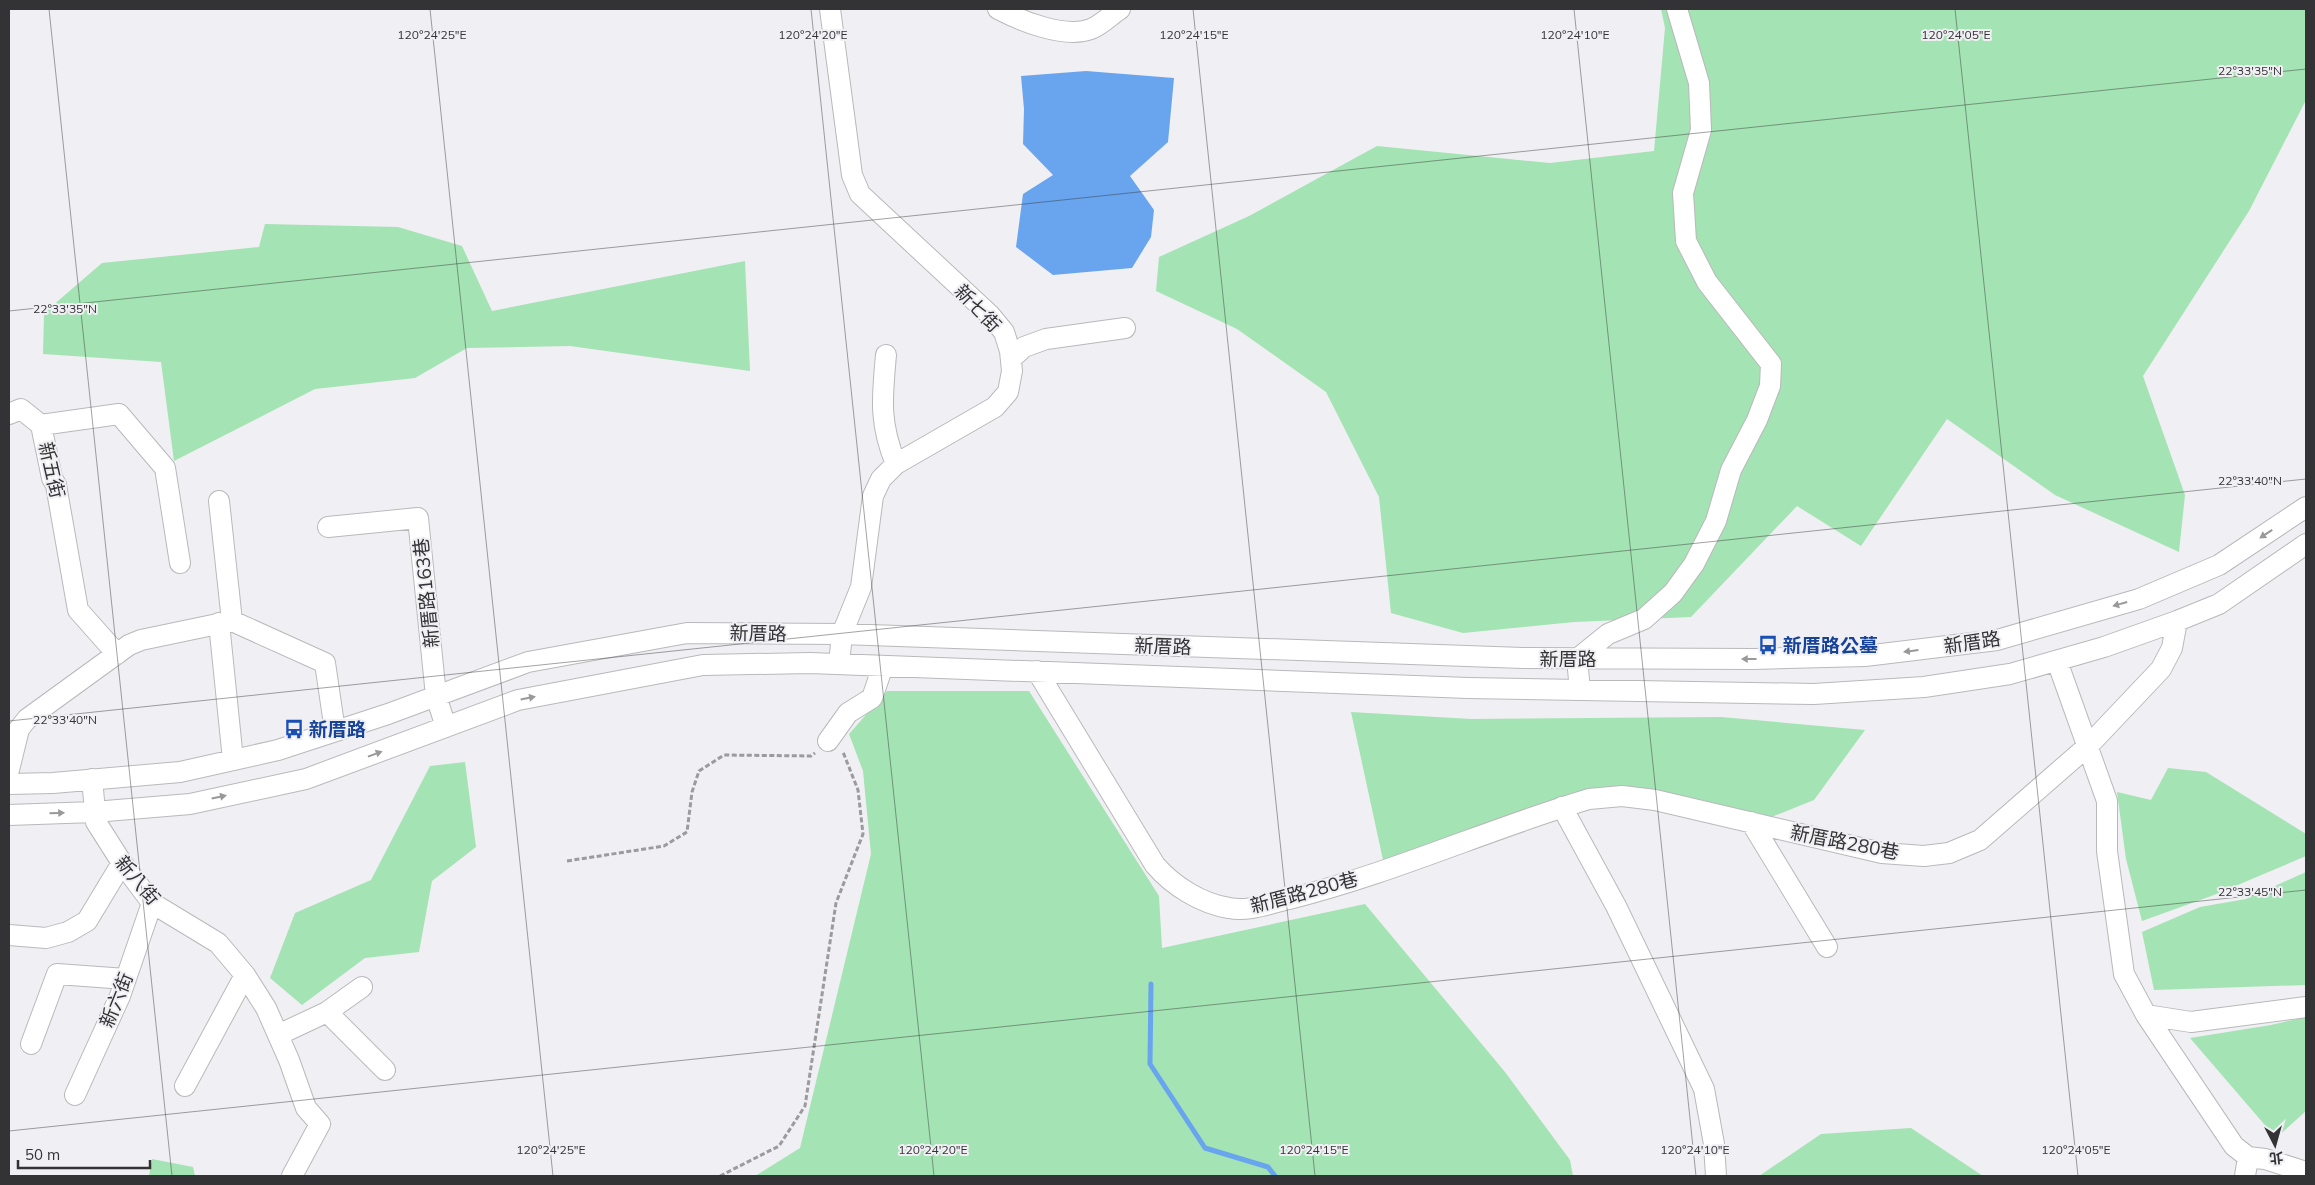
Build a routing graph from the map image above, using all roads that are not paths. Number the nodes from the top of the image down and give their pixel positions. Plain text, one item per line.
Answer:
1 (830, 9) edge
2 (998, 9) edge
3 (1120, 9) edge
4 (1677, 9) edge
5 (1125, 328) dead end
6 (886, 355) dead end
7 (1011, 359) junction
8 (9, 414) edge
9 (41, 425) junction
10 (896, 464) junction
11 (219, 501) dead end
12 (2306, 507) edge
13 (328, 527) dead end
14 (2306, 544) edge
15 (2246, 546) junction
16 (180, 563) dead end
17 (2262, 574) junction
18 (2178, 621) junction
19 (226, 622) junction
20 (842, 634) junction
21 (979, 639) junction
22 (117, 654) junction
23 (1577, 659) junction
24 (2057, 661) junction
25 (839, 664) junction
26 (883, 666) junction
27 (976, 669) junction
28 (1037, 671) junction
29 (1580, 690) junction
30 (436, 696) junction
31 (14, 726) edge
32 (446, 727) junction
33 (335, 732) junction
34 (832, 735) road end
35 (2089, 744) junction
36 (234, 760) junction
37 (9, 770) edge
38 (92, 780) junction
39 (9, 784) edge
40 (1562, 807) junction
41 (94, 812) junction
42 (9, 815) edge
43 (1751, 822) junction
44 (122, 863) junction
45 (152, 903) junction
46 (9, 935) edge
47 (1826, 947) dead end
48 (245, 975) junction
49 (126, 979) junction
50 (362, 988) dead end
51 (2306, 1007) edge
52 (327, 1012) junction
53 (2146, 1015) junction
54 (278, 1035) junction
55 (31, 1044) dead end
56 (385, 1070) dead end
57 (185, 1086) dead end
58 (75, 1095) dead end
59 (2246, 1167) edge
60 (2306, 1172) edge
61 (292, 1176) edge
62 (1716, 1176) edge

1 - 7 street, 新七街
2 - 3 street
4 - 23 street
5 - 7 street
6 - 10 street
7 - 10 street, 新七街
8 - 9 street
9 - 16 street, 新五街
9 - 22 street, 新五街
10 - 20 street, 新七街
11 - 19 street
12 -> 15 street, 新厝路
13 - 30 street, 新厝路163巷
14 - 17 street, 新厝路
15 - 17 street
15 -> 23 street, 新厝路
17 - 18 street, 新厝路
18 - 24 street, 新厝路
18 - 35 street, 新厝路280巷
19 - 22 street
19 - 33 street
19 - 36 street
20 - 21 street, 新厝路
20 - 25 street, 新七街
20 - 30 street, 新厝路
21 - 23 street, 新厝路
21 - 27 street
22 - 31 street
23 - 29 street
24 - 29 street, 新厝路
24 - 35 street
25 - 26 street, 新厝路
32 -> 25 street, 新厝路
26 - 27 street, 新厝路
26 - 34 street
27 - 28 street, 新厝路
28 - 29 street, 新厝路
28 - 40 street, 新厝路280巷
30 - 32 street, 新厝路163巷
30 - 33 street, 新厝路
31 - 37 street
41 -> 32 street, 新厝路
33 - 36 street, 新厝路
35 - 43 street, 新厝路280巷
35 - 53 street
36 - 38 street, 新厝路
38 - 39 street, 新厝路
38 - 41 street, 新八街
40 - 43 street, 新厝路280巷
40 - 62 street
42 -> 41 street, 新厝路
41 - 44 street, 新八街
43 - 47 street
44 - 45 street, 新八街
44 - 46 street
45 - 48 street, 新八街
45 - 49 street, 新六街
48 - 54 street, 新八街
48 - 57 street
49 - 55 street
49 - 58 street, 新六街
50 - 52 street
51 - 53 street
52 - 54 street
52 - 56 street
53 - 59 street
54 - 61 street, 新八街
59 - 60 street

